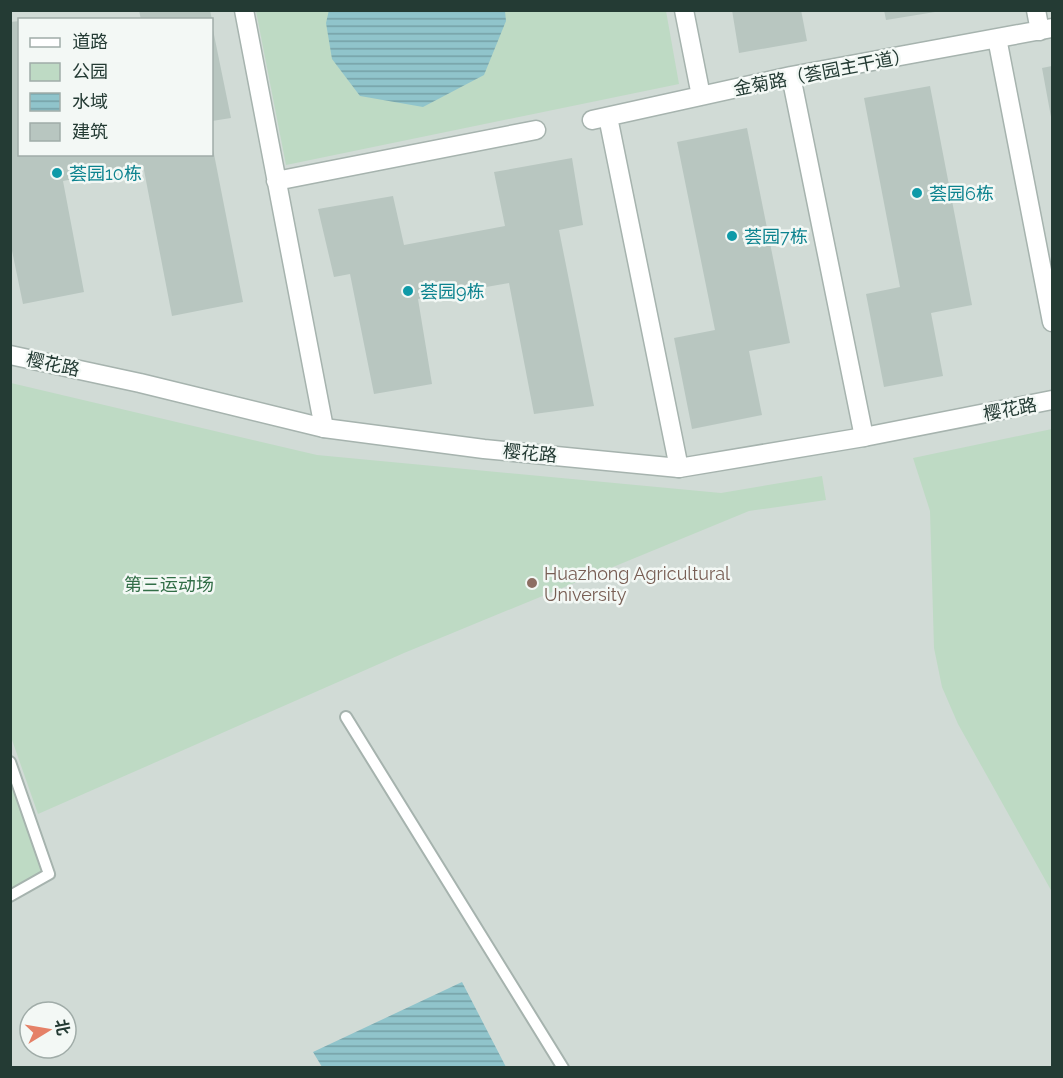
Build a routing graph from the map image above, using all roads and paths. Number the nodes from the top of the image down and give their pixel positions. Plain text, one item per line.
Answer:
1 (244, 10) edge
2 (684, 10) edge
3 (1036, 10) edge
4 (1046, 30) edge
5 (997, 38) junction
6 (791, 76) junction
7 (701, 96) junction
8 (536, 130) dead end
9 (276, 181) junction
10 (1053, 322) edge
11 (10, 355) edge
12 (1053, 400) edge
13 (324, 428) junction
14 (864, 437) junction
15 (679, 468) junction
16 (346, 717) dead end
17 (10, 762) edge
18 (10, 896) edge
19 (563, 1068) edge

1 - 9 street
2 - 7 street
3 - 4 street
4 - 5 street, 金菊路（荟园主干道）
5 - 6 street, 金菊路（荟园主干道）
5 - 10 street
6 - 7 street, 金菊路（荟园主干道）
6 - 14 street
7 - 15 street, 金菊路（荟园主干道）
8 - 9 street
9 - 13 street
11 - 13 street, 樱花路
12 - 14 street, 樱花路
13 - 15 street, 樱花路
14 - 15 street, 樱花路
16 - 19 lane
17 - 18 lane

